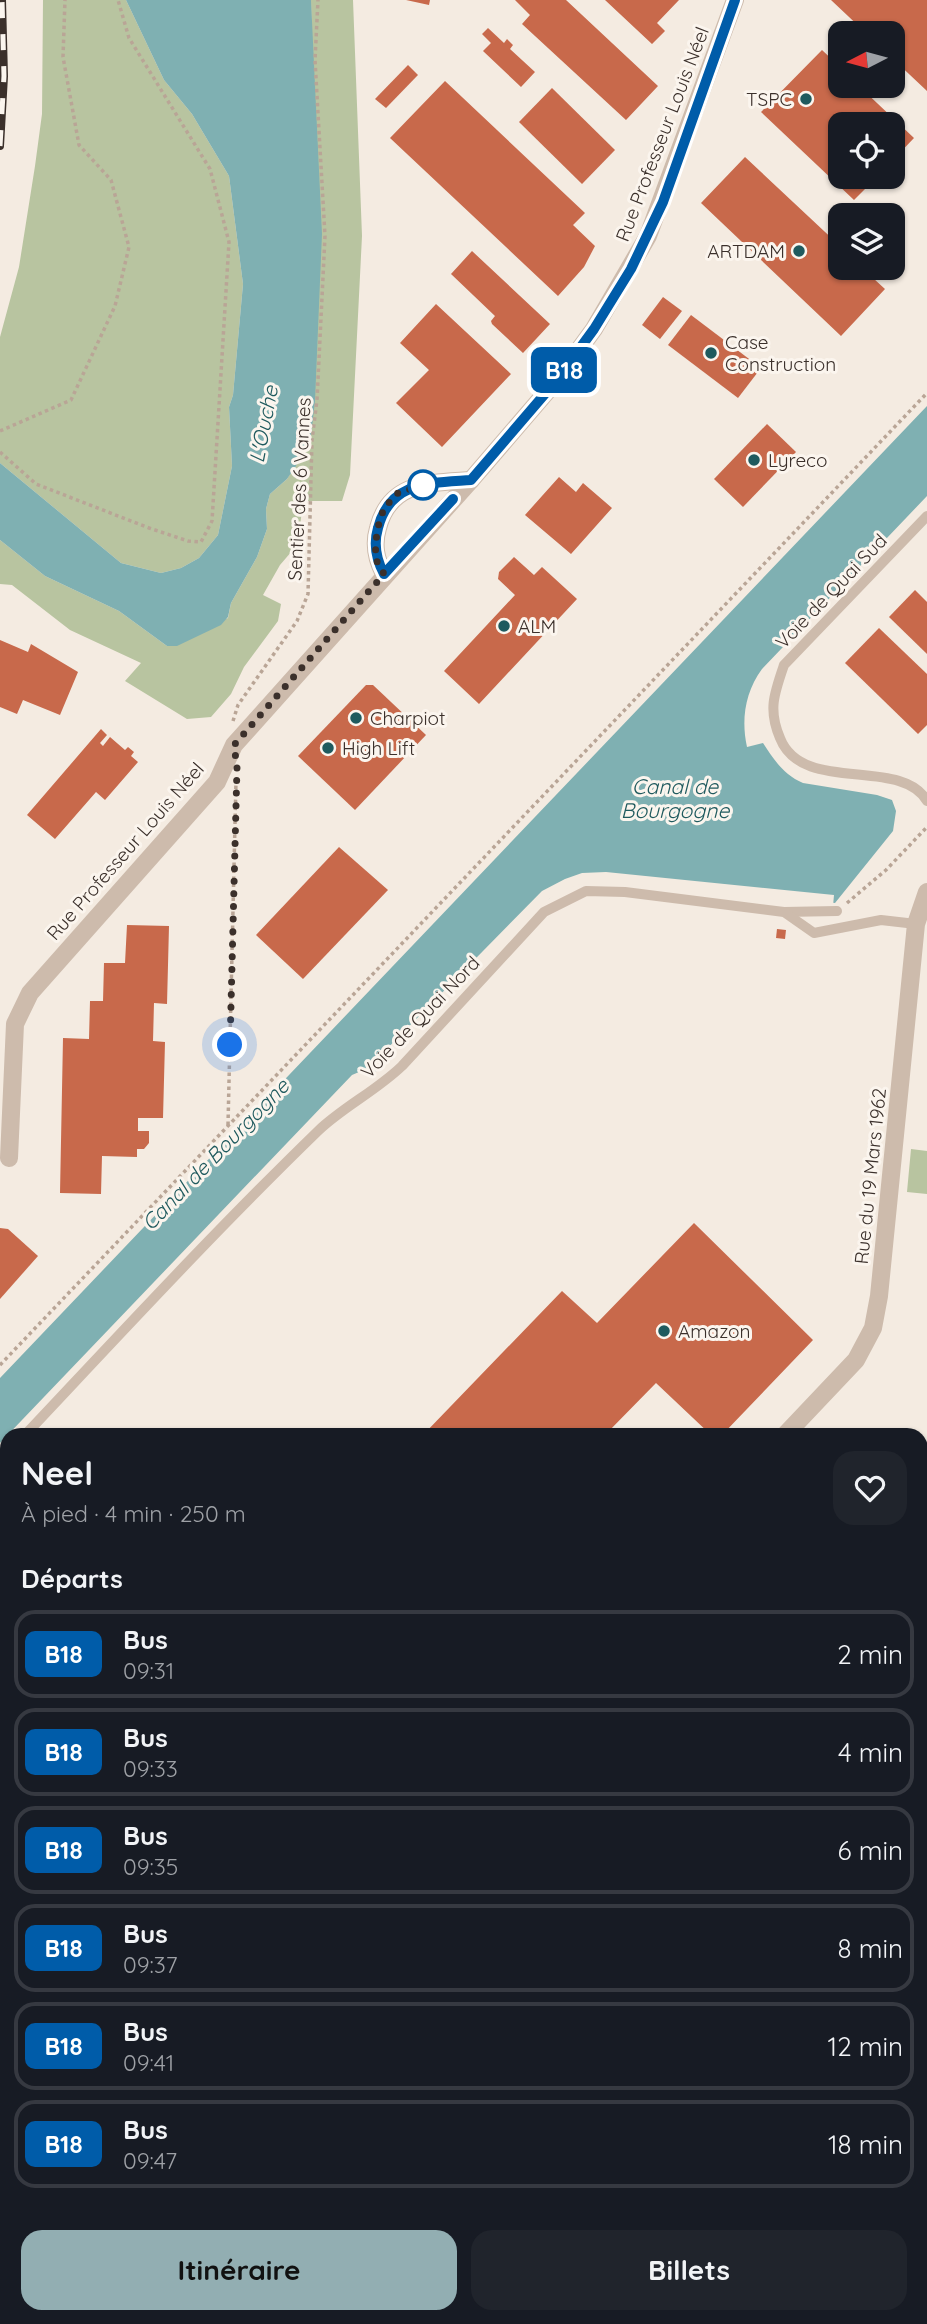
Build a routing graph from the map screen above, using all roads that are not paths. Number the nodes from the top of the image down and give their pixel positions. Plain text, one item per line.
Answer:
1 (735, 0) edge
2 (471, 480) junction
3 (927, 516) edge
4 (384, 574) junction
5 (927, 801) edge
6 (927, 892) edge
7 (837, 911) road end
8 (784, 912) junction
9 (916, 924) junction
10 (5, 1160) edge
11 (32, 1428) edge
12 (792, 1428) edge

1 - 2 street, Rue Professeur Louis Néel
2 - 4 street, Rue Professeur Louis Néel
2 - 4 street
3 - 5 lane, Voie de Quai Sud
4 - 10 street, Rue Professeur Louis Néel
6 - 9 street, Rue du 19 Mars 1962
7 - 8 lane, Voie de Quai Nord
8 - 9 lane, Voie de Quai Nord
8 - 11 lane, Voie de Quai Nord
9 - 12 street, Rue du 19 Mars 1962

